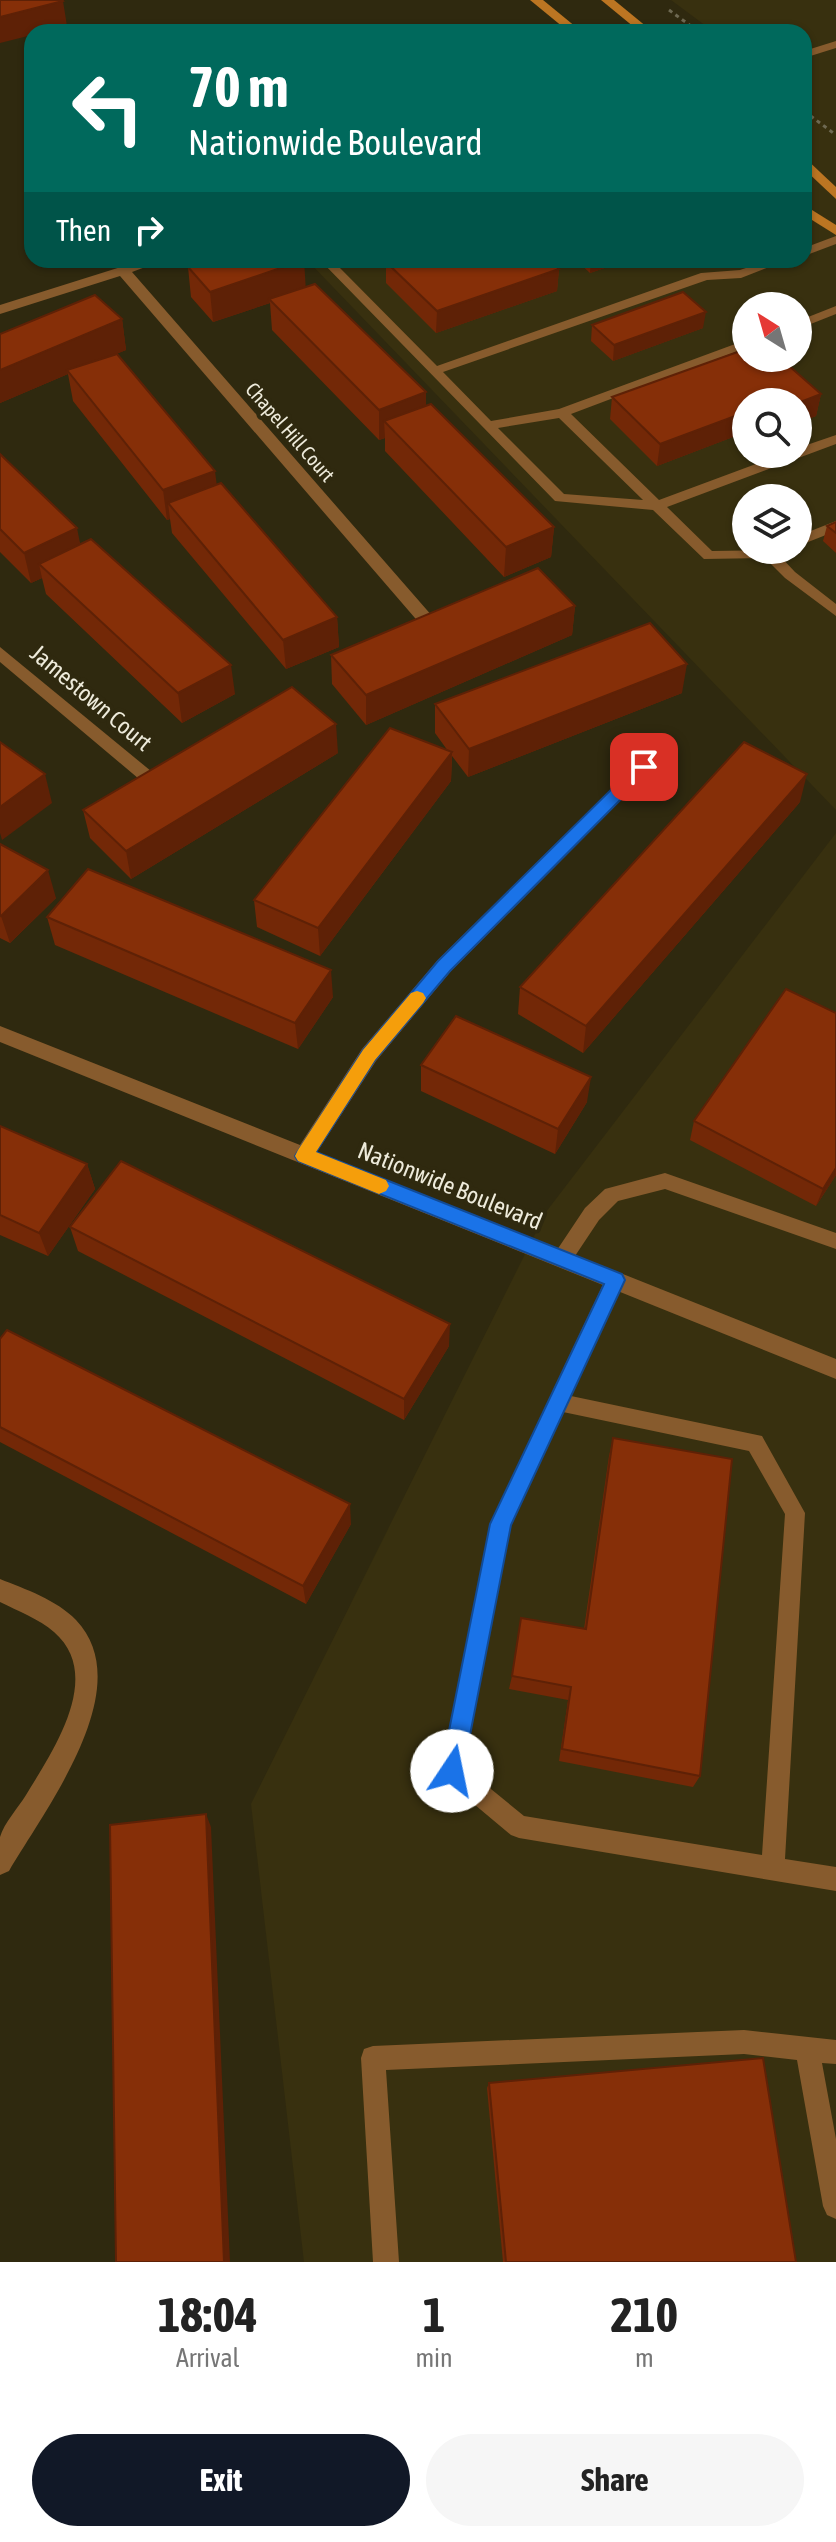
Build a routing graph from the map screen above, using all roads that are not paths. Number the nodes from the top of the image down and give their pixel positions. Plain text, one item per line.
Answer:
1 (536, 0) edge
2 (607, 0) edge
3 (566, 24) edge
4 (637, 24) edge
5 (836, 44) edge
6 (812, 52) edge
7 (812, 170) edge
8 (836, 195) edge
9 (812, 214) edge
10 (836, 231) edge
11 (836, 240) edge
12 (812, 249) edge
13 (132, 268) edge
14 (334, 268) edge
15 (758, 268) edge
16 (123, 271) junction
17 (0, 310) edge
18 (836, 310) edge
19 (812, 319) edge
20 (732, 349) edge
21 (435, 371) junction
22 (562, 413) junction
23 (488, 426) junction
24 (836, 439) edge
25 (812, 448) edge
26 (759, 468) edge
27 (657, 506) junction
28 (836, 526) edge
29 (812, 535) edge
30 (732, 554) edge
31 (782, 564) edge
32 (836, 611) edge
33 (427, 621) edge
34 (0, 653) edge
35 (644, 767) dead end
36 (151, 780) edge
37 (0, 1034) edge
38 (304, 1156) junction
39 (836, 1241) edge
40 (562, 1259) junction
41 (615, 1280) junction
42 (836, 1369) edge
43 (557, 1402) junction
44 (0, 1590) edge
45 (0, 1862) edge
46 (773, 1868) junction
47 (836, 1879) edge
48 (807, 2049) junction
49 (836, 2052) edge
50 (836, 2206) edge
51 (386, 2262) edge

1 - 3 main road
2 - 4 main road
5 - 6 lane
7 - 8 main road
9 - 10 main road
11 - 12 lane
13 - 16 street
14 - 21 lane
15 - 21 lane
16 - 17 street
16 - 33 street, Chapel Hill Court
18 - 19 lane
20 - 22 lane
21 - 23 lane
22 - 23 lane
22 - 27 lane
23 - 27 lane
24 - 25 lane
26 - 27 lane
27 - 30 lane
28 - 29 lane
31 - 32 lane
34 - 36 street, Jamestown Court
35 - 38 street
37 - 38 street, Nationwide Boulevard
38 - 40 street, Nationwide Boulevard
39 - 40 lane
40 - 41 street, Nationwide Boulevard
41 - 42 street, Nationwide Boulevard
41 - 43 lane
43 - 46 lane
43 - 46 lane
44 - 45 street
46 - 47 lane
48 - 49 lane
48 - 50 lane
48 - 51 lane

